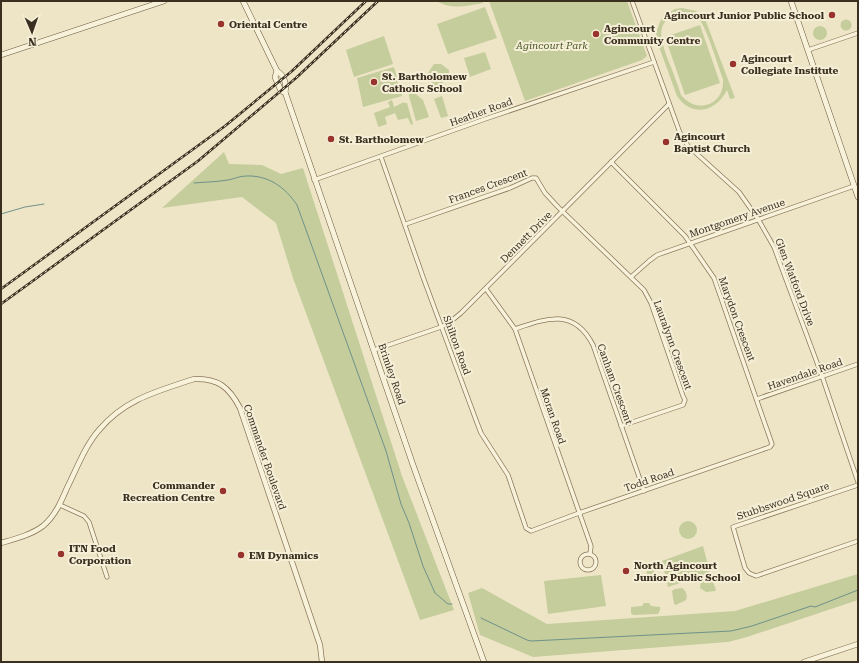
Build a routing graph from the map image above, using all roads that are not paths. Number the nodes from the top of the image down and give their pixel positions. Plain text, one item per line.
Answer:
1 (164, 1) edge
2 (241, 1) edge
3 (632, 1) edge
4 (791, 1) edge
5 (858, 33) edge
6 (808, 50) junction
7 (1, 55) edge
8 (654, 62) junction
9 (669, 104) junction
10 (382, 157) junction
11 (610, 162) junction
12 (314, 180) junction
13 (854, 186) junction
14 (858, 197) edge
15 (563, 211) junction
16 (758, 219) junction
17 (406, 224) junction
18 (691, 243) junction
19 (631, 277) junction
20 (486, 289) junction
21 (441, 327) junction
22 (515, 329) junction
23 (374, 350) junction
24 (858, 364) edge
25 (822, 376) junction
26 (757, 399) junction
27 (621, 426) junction
28 (772, 444) joint
29 (858, 483) edge
30 (644, 491) junction
31 (60, 505) junction
32 (579, 513) junction
33 (531, 532) joint
34 (858, 541) edge
35 (1, 543) edge
36 (590, 554) junction
37 (107, 577) dead end
38 (858, 644) edge
39 (322, 662) edge
40 (484, 662) edge
41 (804, 662) edge

1 - 7 main road
2 - 12 main road, Brimley Road
3 - 8 street, Glen Watford Drive
4 - 6 main road
5 - 6 street
6 - 13 main road
8 - 9 street, Glen Watford Drive
8 - 10 street, Heather Road
9 - 11 street, Dennett Drive
9 - 16 street, Glen Watford Drive
10 - 12 street, Heather Road
10 - 17 street, Shilton Road
11 - 15 street, Dennett Drive
11 - 18 street, Marydon Crescent
12 - 23 main road, Brimley Road
13 - 14 main road
13 - 16 street, Montgomery Avenue
15 - 17 street, Frances Crescent
15 - 19 street, Lauralynn Crescent
15 - 20 street, Dennett Drive
16 - 18 street, Montgomery Avenue
16 - 25 street, Glen Watford Drive
17 - 21 street, Shilton Road
18 - 19 street, Montgomery Avenue
18 - 26 street, Marydon Crescent
19 - 27 street, Lauralynn Crescent
20 - 21 street, Dennett Drive
20 - 22 street, Moran Road
21 - 23 street, Dennett Drive
21 - 33 street, Shilton Road
22 - 27 street, Canham Crescent
22 - 32 street, Moran Road
23 - 40 main road, Brimley Road
24 - 25 street, Havendale Road
25 - 26 street, Havendale Road
25 - 29 street, Glen Watford Drive
26 - 28 street, Marydon Crescent
27 - 30 street, Canham Crescent
28 - 30 street, Todd Road
29 - 34 street, Stubbswood Square
30 - 32 street, Todd Road
31 - 35 street, Commander Boulevard
31 - 37 street
31 - 39 street, Commander Boulevard
32 - 33 street, Todd Road
32 - 36 street, Moran Road
36 - 36 street, Moran Road
38 - 41 street

